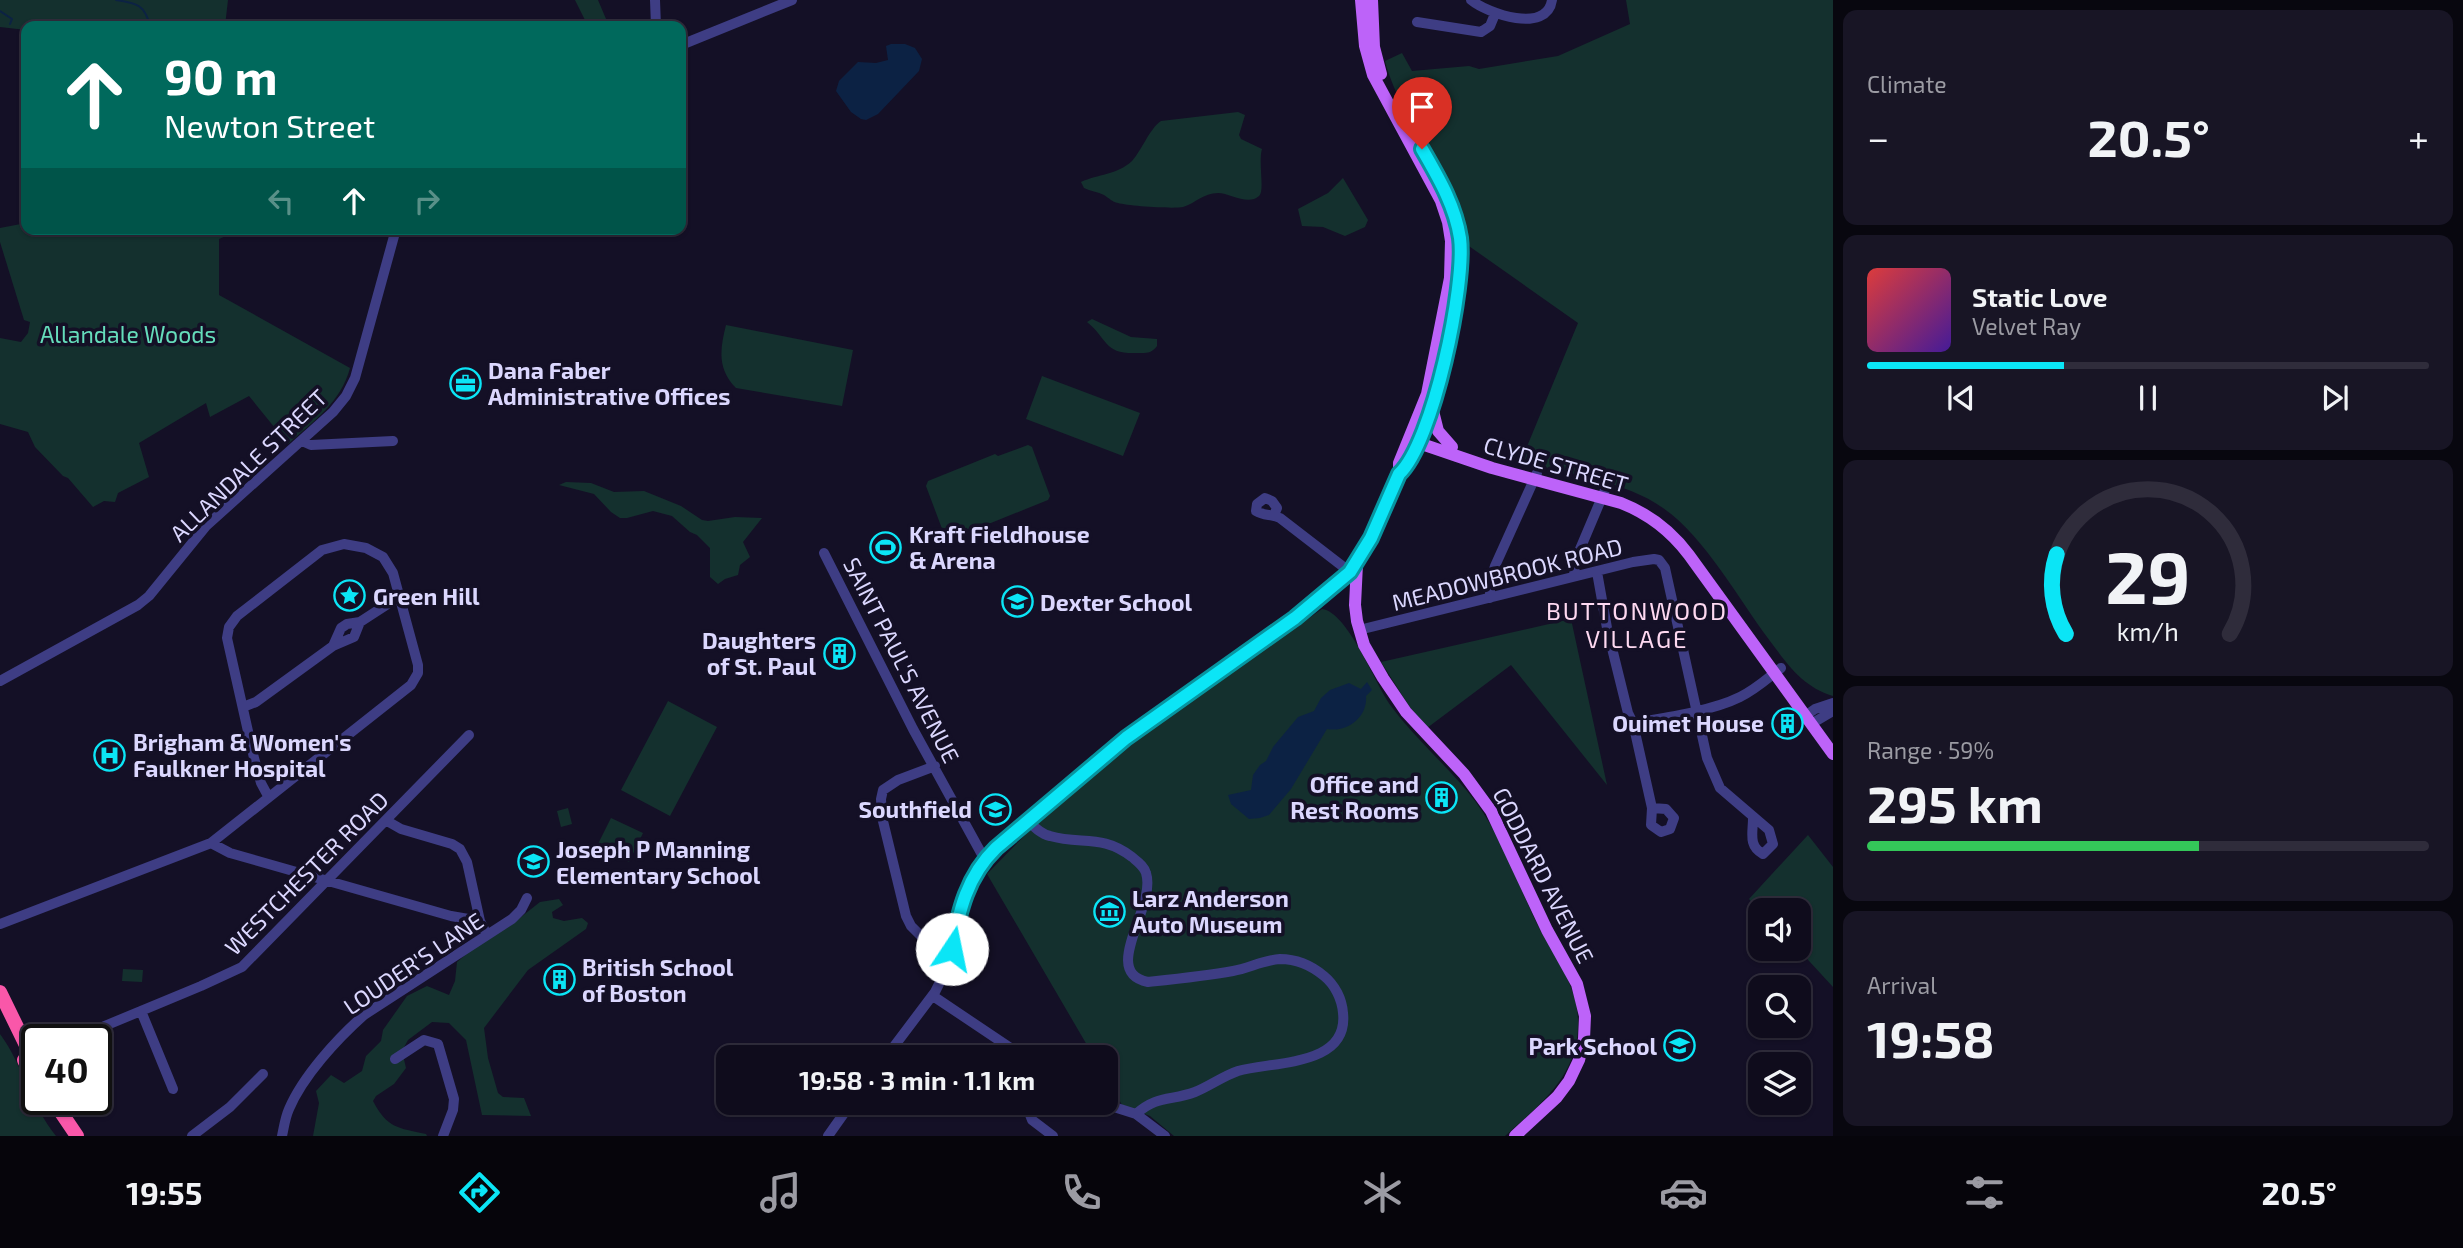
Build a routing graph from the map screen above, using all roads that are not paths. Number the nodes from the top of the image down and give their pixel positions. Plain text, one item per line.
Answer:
1 (655, 0) edge
2 (792, 0) edge
3 (1361, 0) edge
4 (1372, 0) edge
5 (1471, 0) edge
6 (1552, 0) edge
7 (1495, 14) junction
8 (656, 21) edge
9 (1417, 22) dead end
10 (686, 43) edge
11 (394, 235) edge
12 (1433, 409) junction
13 (1415, 438) junction
14 (302, 441) junction
15 (393, 441) dead end
16 (1452, 447) junction
17 (1536, 476) junction
18 (1604, 494) junction
19 (1274, 515) dead end
20 (824, 553) dead end
21 (1354, 568) junction
22 (1597, 572) junction
23 (1574, 576) junction
24 (400, 596) junction
25 (1490, 598) junction
26 (1359, 630) junction
27 (1778, 671) junction
28 (0, 681) edge
29 (1833, 703) edge
30 (243, 707) junction
31 (1697, 710) junction
32 (1833, 711) edge
33 (1811, 718) junction
34 (1633, 723) junction
35 (469, 735) dead end
36 (1833, 740) edge
37 (1833, 754) edge
38 (935, 766) junction
39 (268, 796) junction
40 (1652, 808) dead end
41 (1753, 818) dead end
42 (387, 821) junction
43 (1028, 821) junction
44 (211, 843) junction
45 (983, 863) junction
46 (328, 880) junction
47 (527, 898) dead end
48 (480, 922) junction
49 (0, 924) edge
50 (488, 935) junction
51 (952, 949) junction
52 (0, 992) edge
53 (933, 996) junction
54 (0, 1011) edge
55 (141, 1011) junction
56 (110, 1024) edge
57 (21, 1036) edge
58 (21, 1042) edge
59 (895, 1045) edge
60 (1006, 1045) edge
61 (395, 1059) dead end
62 (263, 1074) dead end
63 (173, 1089) dead end
64 (1118, 1108) edge
65 (1136, 1114) junction
66 (53, 1115) edge
67 (63, 1115) edge
68 (843, 1115) edge
69 (1030, 1115) edge
70 (67, 1136) edge
71 (77, 1136) edge
72 (192, 1136) edge
73 (282, 1136) edge
74 (443, 1136) edge
75 (828, 1136) edge
76 (1053, 1136) edge
77 (1164, 1136) edge
78 (1515, 1136) edge

1 - 8 street
2 - 10 street
3 - 13 main road
4 - 12 main road
5 - 7 street
6 - 7 street
7 - 9 street
11 - 14 street, ALLANDALE STREET
12 - 13 main road
12 - 16 main road, CLYDE STREET
13 - 16 main road, CLYDE STREET
13 - 17 main road, CLYDE STREET
13 - 21 main road
14 - 15 street
14 - 28 street, ALLANDALE STREET
16 - 17 main road, CLYDE STREET
17 - 18 main road, CLYDE STREET
17 - 25 street
18 - 23 street
18 - 27 main road, CLYDE STREET
19 - 21 street
20 - 38 street, SAINT PAUL'S AVENUE
21 - 26 main road, GODDARD AVENUE
21 - 43 street
22 - 23 street, MEADOWBROOK ROAD
22 - 31 street, MEADOWBROOK ROAD
22 - 34 street
23 - 25 street, MEADOWBROOK ROAD
24 - 30 street
24 - 30 street
24 - 39 street
25 - 26 street, MEADOWBROOK ROAD
26 - 78 main road, GODDARD AVENUE
27 - 31 street
27 - 33 main road, CLYDE STREET
29 - 33 street
30 - 39 street
31 - 34 street
31 - 41 street
32 - 33 street
33 - 36 main road
33 - 37 main road
34 - 40 street
35 - 42 street, WESTCHESTER ROAD
38 - 45 street, SAINT PAUL'S AVENUE
38 - 51 street
39 - 44 street
42 - 46 street, WESTCHESTER ROAD
42 - 48 street
43 - 45 street
43 - 65 street
44 - 46 street
44 - 49 street
45 - 51 street
46 - 48 street
46 - 55 street, WESTCHESTER ROAD
47 - 50 street, LOUDER'S LANE
48 - 50 street
50 - 73 street, LOUDER'S LANE
51 - 53 street
52 - 57 highway
53 - 59 street
53 - 60 street
54 - 58 highway
55 - 56 street, WESTCHESTER ROAD
55 - 63 street
61 - 74 street
62 - 72 street
64 - 65 street
65 - 77 street
66 - 70 highway
67 - 71 highway
68 - 75 street
69 - 76 street

